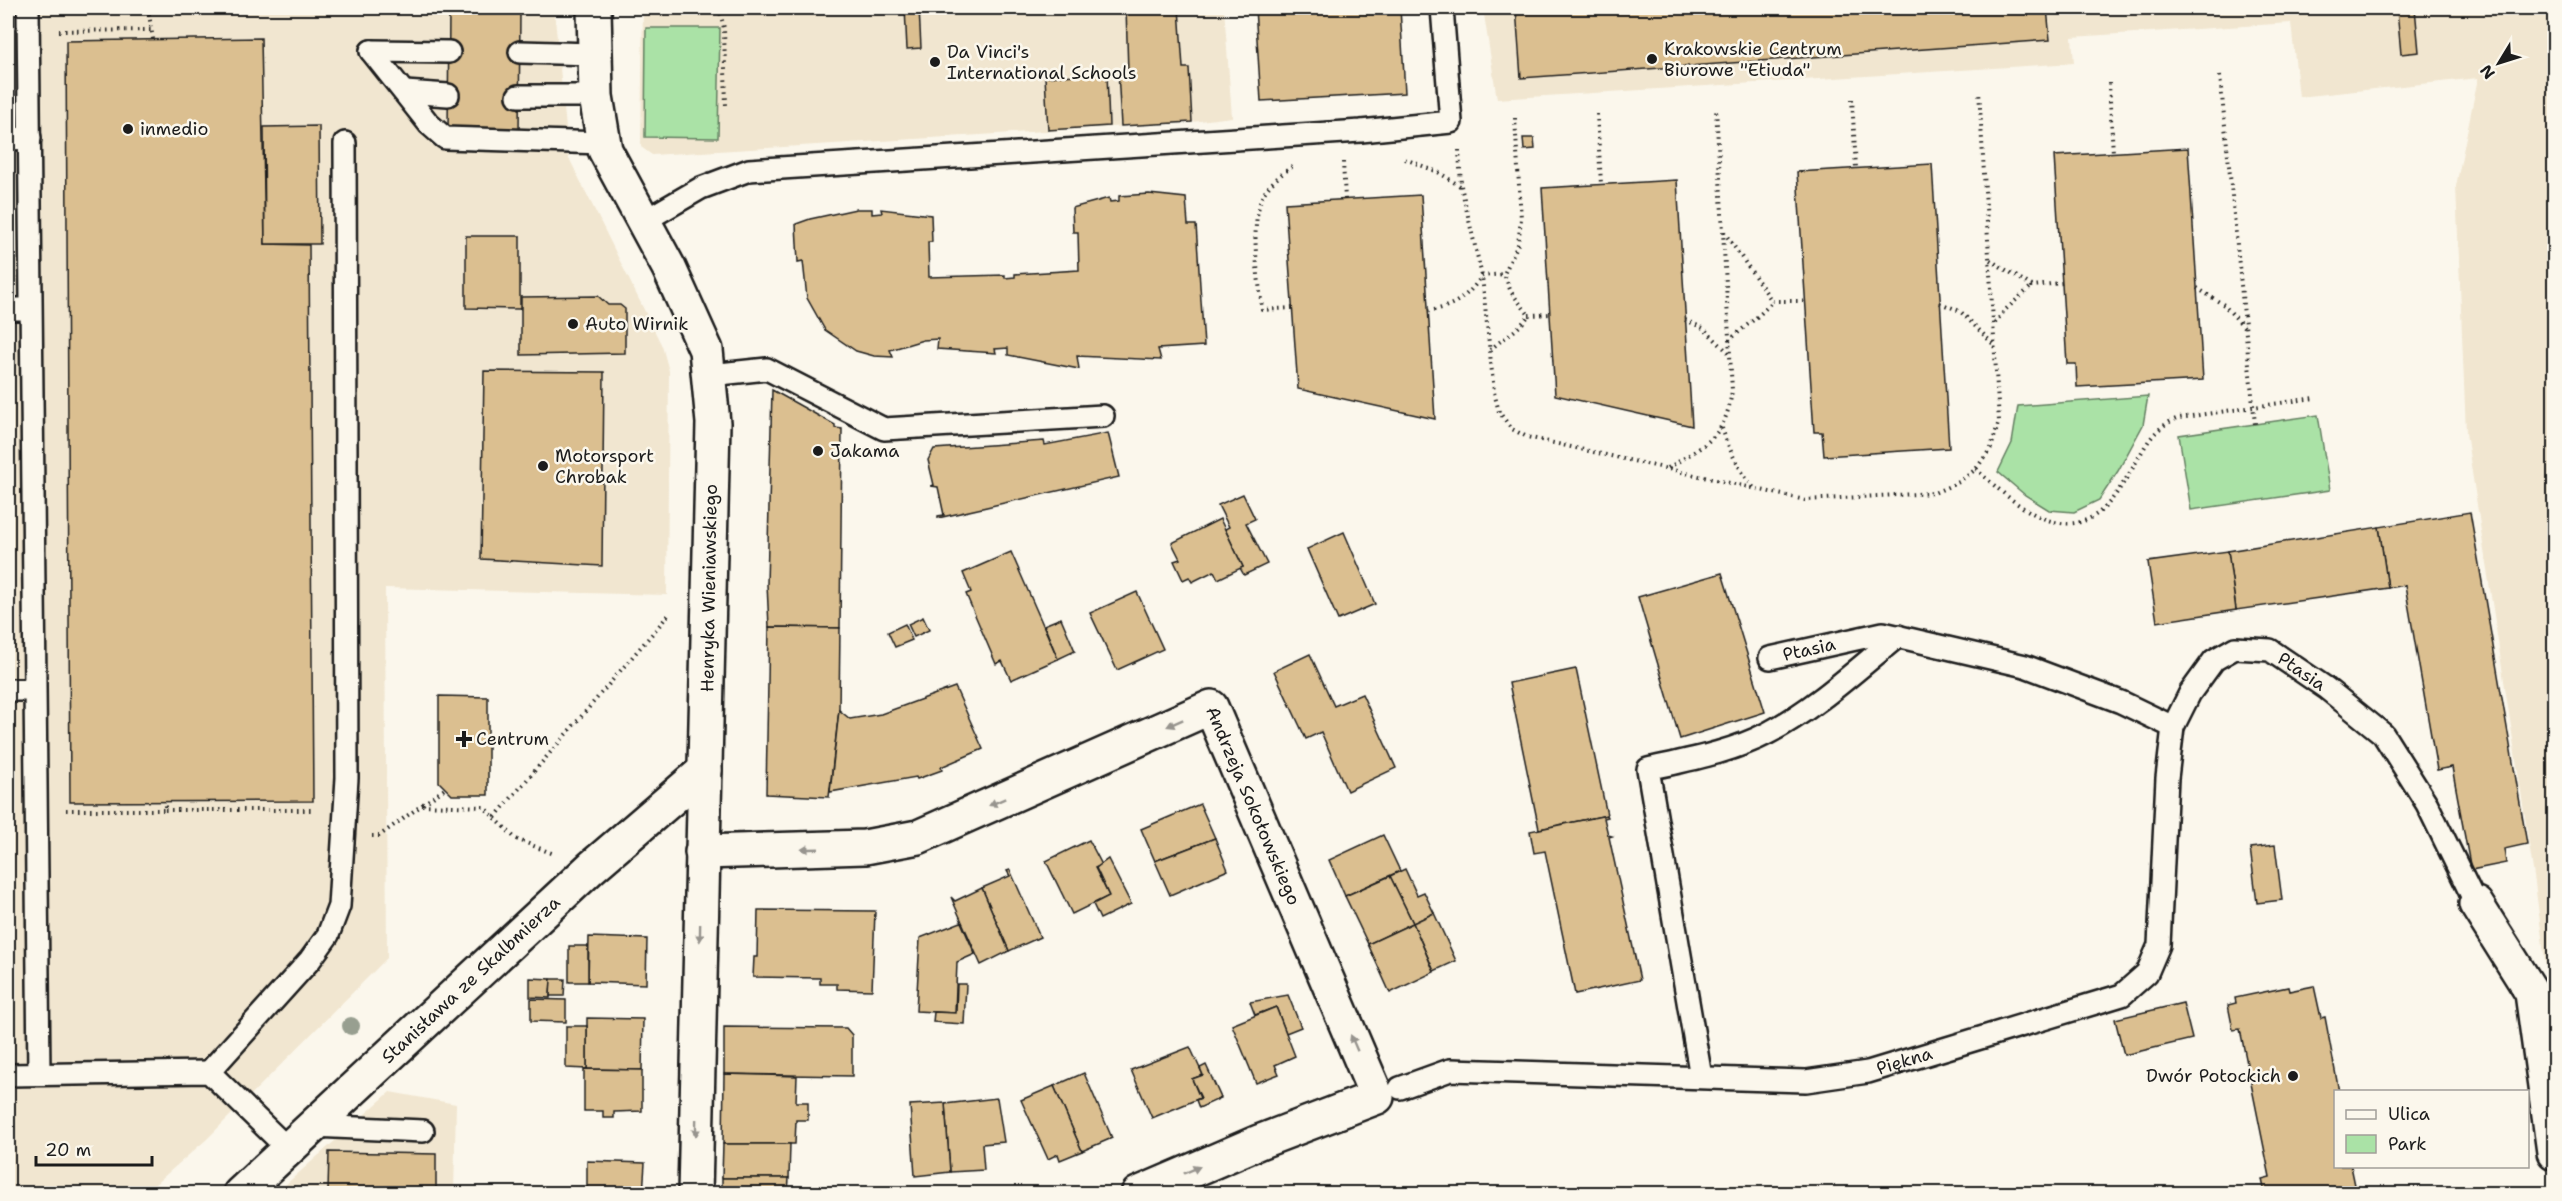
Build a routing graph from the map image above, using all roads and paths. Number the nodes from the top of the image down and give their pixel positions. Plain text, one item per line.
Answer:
1 (28, 8) edge
2 (148, 8) edge
3 (594, 8) edge
4 (719, 8) edge
5 (1442, 8) edge
6 (151, 30) junction
7 (55, 31) dead end
8 (153, 39) dead end
9 (449, 52) dead end
10 (520, 52) dead end
11 (594, 54) junction
12 (2220, 76) dead end
13 (2109, 83) dead end
14 (1979, 91) dead end
15 (405, 92) junction
16 (448, 95) dead end
17 (519, 96) dead end
18 (596, 96) junction
19 (1852, 99) dead end
20 (726, 106) dead end
21 (1716, 108) dead end
22 (1597, 114) dead end
23 (1515, 118) dead end
24 (1450, 122) junction
25 (30, 138) junction
26 (8, 139) edge
27 (345, 142) dead end
28 (603, 143) junction
29 (2113, 153) dead end
30 (1353, 158) dead end
31 (1402, 158) dead end
32 (1333, 159) dead end
33 (1343, 159) junction
34 (1293, 167) dead end
35 (1856, 168) dead end
36 (1601, 184) dead end
37 (1461, 186) junction
38 (1345, 200) dead end
39 (644, 221) junction
40 (1724, 231) junction
41 (1990, 260) junction
42 (1504, 274) junction
43 (1482, 276) junction
44 (2062, 283) dead end
45 (2032, 286) junction
46 (2197, 288) dead end
47 (1772, 301) junction
48 (1806, 301) dead end
49 (1941, 303) dead end
50 (1292, 308) dead end
51 (8, 309) edge
52 (30, 309) junction
53 (1428, 310) dead end
54 (1550, 314) dead end
55 (1529, 315) junction
56 (1685, 320) dead end
57 (1994, 324) junction
58 (2245, 327) junction
59 (1729, 342) junction
60 (1995, 346) junction
61 (1490, 350) junction
62 (1729, 353) junction
63 (710, 375) junction
64 (2314, 398) dead end
65 (2253, 407) junction
66 (1103, 416) dead end
67 (2254, 424) dead end
68 (1722, 428) junction
69 (1667, 469) junction
70 (1976, 469) junction
71 (1754, 488) junction
72 (677, 605) dead end
73 (1898, 636) junction
74 (1770, 658) dead end
75 (8, 690) edge
76 (34, 690) junction
77 (2173, 728) junction
78 (705, 770) junction
79 (446, 788) dead end
80 (165, 801) dead end
81 (422, 805) junction
82 (59, 810) dead end
83 (165, 810) junction
84 (495, 818) junction
85 (345, 835) junction
86 (702, 852) junction
87 (592, 867) junction
88 (2476, 903) joint
89 (209, 1072) junction
90 (39, 1074) junction
91 (8, 1075) edge
92 (1701, 1077) junction
93 (1400, 1088) dead end
94 (313, 1126) junction
95 (423, 1131) dead end
96 (288, 1149) junction
97 (2554, 1152) edge
98 (240, 1194) edge
99 (695, 1194) edge
100 (1138, 1194) edge

1 - 25 lane
2 - 6 path
3 - 11 street, Henryka Wieniawskiego
4 - 20 path
5 - 24 lane
6 - 7 path
6 - 8 path
9 - 15 lane
10 - 11 lane
11 - 18 street, Henryka Wieniawskiego
12 - 58 path
13 - 29 path
14 - 41 path
15 - 16 lane
15 - 28 lane
17 - 18 lane
18 - 28 street, Henryka Wieniawskiego
19 - 35 path
21 - 40 path
22 - 36 path
23 - 42 path
24 - 37 path
24 - 39 lane
25 - 26 lane
25 - 52 lane
27 - 85 lane
28 - 39 street, Henryka Wieniawskiego
30 - 33 path
31 - 37 path
32 - 33 path
33 - 38 path
34 - 50 path
37 - 43 path
39 - 63 street, Henryka Wieniawskiego
40 - 47 path
40 - 59 path
41 - 45 path
41 - 57 path
42 - 43 path
42 - 55 path
43 - 53 path
43 - 61 path
44 - 45 path
45 - 57 path
46 - 58 path
47 - 48 path
47 - 59 path
49 - 60 path
51 - 52 lane
52 - 76 lane
54 - 55 path
55 - 61 path
56 - 62 path
57 - 60 path
58 - 65 path
59 - 62 path
60 - 70 path
61 - 69 path
62 - 68 path
63 - 66 lane
63 - 78 street, Henryka Wieniawskiego
64 - 65 path
65 - 67 path
65 - 70 path
68 - 69 path
68 - 71 path
69 - 71 path
70 - 71 path
72 - 84 path
73 - 74 lane, Ptasia
73 - 77 lane, Ptasia
73 - 92 lane
75 - 76 lane
76 - 90 lane
77 - 88 lane, Ptasia
77 - 92 lane, Piękna
78 - 86 street, Henryka Wieniawskiego
78 - 87 street, Stanisława ze Skalbmierza
79 - 81 path
80 - 83 path
81 - 84 path
81 - 85 path
82 - 83 path
83 - 85 path
84 - 87 path
85 - 89 lane
86 -> 99 street, Henryka Wieniawskiego
100 -> 86 street, Andrzeja Sokołowskiego
87 - 94 street, Stanisława ze Skalbmierza
88 - 97 street, Ptasia
89 - 90 lane
89 - 96 lane
90 - 91 lane
92 - 93 lane, Piękna
94 - 95 lane
94 - 96 street, Stanisława ze Skalbmierza
96 - 98 street, Stanisława ze Skalbmierza

